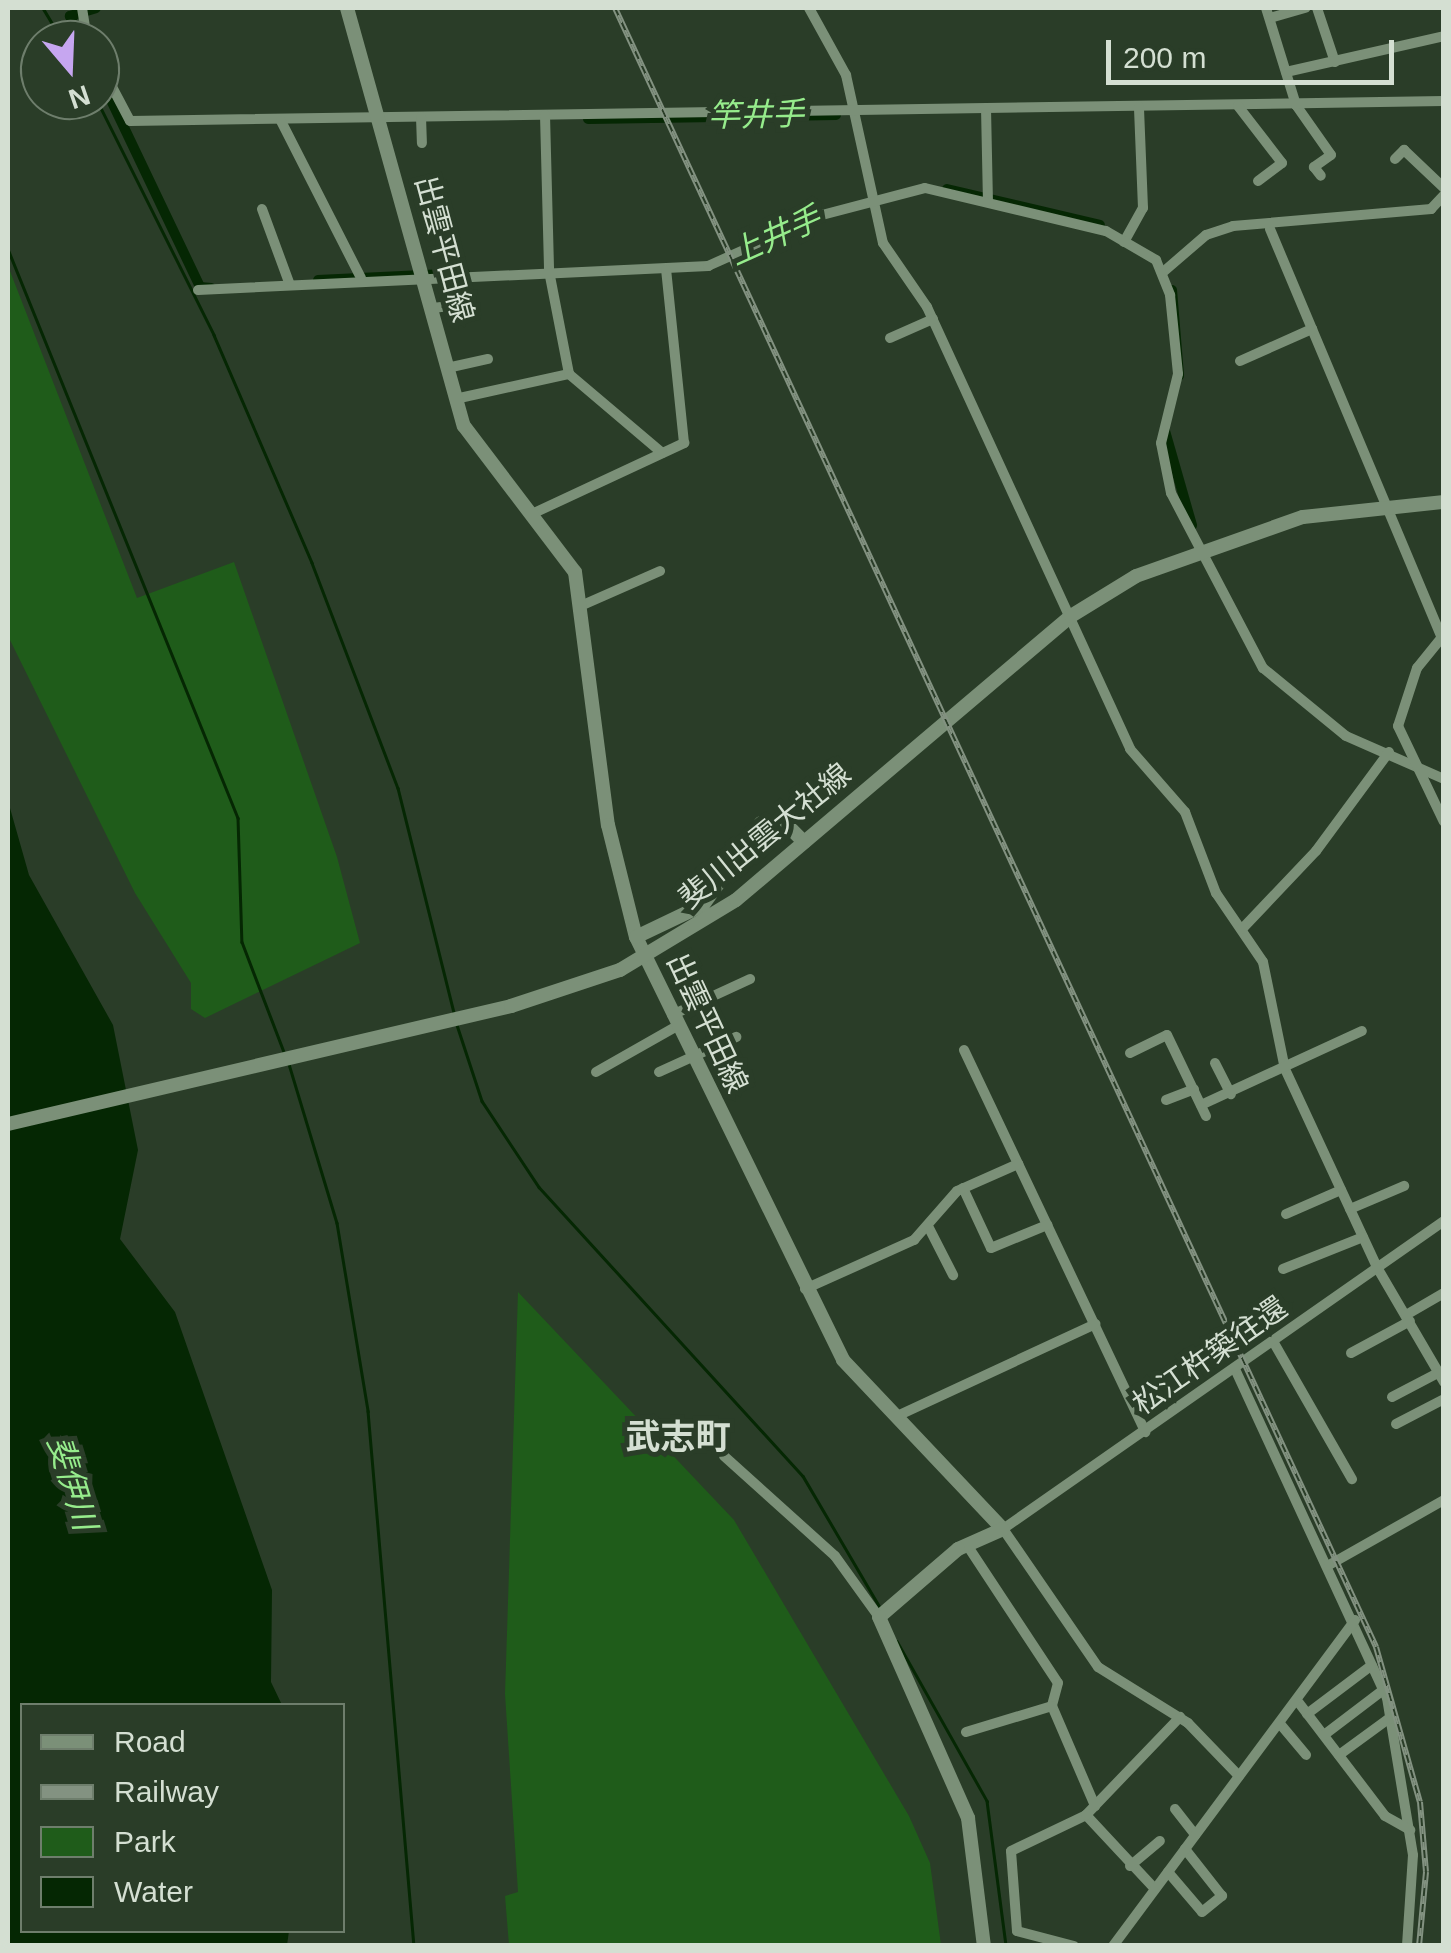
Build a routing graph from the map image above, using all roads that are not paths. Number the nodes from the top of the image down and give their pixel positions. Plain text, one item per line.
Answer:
1 (347, 8) edge
2 (809, 8) edge
3 (1306, 8) edge
4 (1317, 8) edge
5 (1268, 13) edge
6 (1444, 36) edge
7 (1336, 62) junction
8 (1286, 72) junction
9 (1444, 101) edge
10 (120, 102) edge
11 (1296, 105) junction
12 (1238, 106) junction
13 (1139, 107) junction
14 (986, 108) junction
15 (854, 110) junction
16 (544, 114) junction
17 (421, 117) junction
18 (377, 118) junction
19 (281, 121) junction
20 (422, 143) dead end
21 (1395, 159) dead end
22 (1321, 176) dead end
23 (1258, 182) dead end
24 (1444, 191) edge
25 (869, 200) junction
26 (988, 202) junction
27 (262, 209) dead end
28 (1270, 229) junction
29 (1124, 242) junction
30 (666, 270) junction
31 (550, 271) junction
32 (1162, 273) junction
33 (426, 274) junction
34 (361, 278) junction
35 (290, 285) junction
36 (198, 290) dead end
37 (468, 304) dead end
38 (432, 308) junction
39 (933, 319) junction
40 (1312, 330) junction
41 (890, 338) dead end
42 (488, 359) dead end
43 (1240, 361) dead end
44 (447, 368) junction
45 (568, 374) junction
46 (456, 399) junction
47 (662, 453) junction
48 (1444, 502) edge
49 (1389, 506) junction
50 (534, 513) junction
51 (1196, 548) junction
52 (660, 571) dead end
53 (585, 604) junction
54 (1071, 616) junction
55 (1442, 638) edge
56 (1389, 752) junction
57 (1409, 763) junction
58 (1444, 779) edge
59 (1444, 822) edge
60 (804, 842) junction
61 (1242, 929) junction
62 (636, 937) junction
63 (750, 979) dead end
64 (675, 1021) junction
65 (1362, 1031) dead end
66 (736, 1038) dead end
67 (964, 1050) dead end
68 (1130, 1053) dead end
69 (692, 1057) junction
70 (1215, 1063) dead end
71 (1285, 1069) junction
72 (596, 1072) dead end
73 (659, 1072) dead end
74 (1194, 1089) junction
75 (1230, 1094) junction
76 (1166, 1100) dead end
77 (8, 1124) edge
78 (1018, 1164) junction
79 (1404, 1186) dead end
80 (963, 1188) junction
81 (1341, 1190) junction
82 (1350, 1209) junction
83 (1286, 1214) dead end
84 (1444, 1221) edge
85 (1046, 1225) junction
86 (929, 1228) junction
87 (1363, 1237) junction
88 (1378, 1268) junction
89 (1284, 1269) dead end
90 (953, 1275) dead end
91 (805, 1289) junction
92 (1444, 1293) edge
93 (1408, 1318) junction
94 (1094, 1324) junction
95 (1274, 1343) junction
96 (1351, 1353) dead end
97 (1235, 1369) junction
98 (1441, 1377) edge
99 (1392, 1397) dead end
100 (1444, 1399) edge
101 (895, 1417) junction
102 (1396, 1424) dead end
103 (1145, 1432) junction
104 (724, 1456) dead end
105 (1352, 1479) dead end
106 (1444, 1500) edge
107 (1003, 1528) junction
108 (967, 1545) junction
109 (1329, 1564) junction
110 (883, 1614) junction
111 (1355, 1620) junction
112 (1372, 1665) junction
113 (1383, 1690) junction
114 (1299, 1703) junction
115 (1052, 1706) junction
116 (1308, 1714) junction
117 (1180, 1717) junction
118 (1391, 1717) junction
119 (1281, 1724) junction
120 (966, 1732) dead end
121 (1324, 1735) junction
122 (1340, 1754) junction
123 (1306, 1756) dead end
124 (1239, 1776) junction
125 (1095, 1806) junction
126 (1175, 1809) dead end
127 (1086, 1815) junction
128 (1410, 1830) junction
129 (1195, 1836) junction
130 (1160, 1841) dead end
131 (1185, 1849) junction
132 (1130, 1866) junction
133 (1168, 1872) junction
134 (1155, 1890) junction
135 (984, 1946) edge
136 (1074, 1946) edge
137 (1113, 1946) edge
138 (1407, 1946) edge

1 - 18 main road, 出雲平田線
2 - 15 street
3 - 5 street
4 - 7 street
5 - 8 street
6 - 7 street
7 - 8 street
8 - 11 street
9 - 11 street
10 - 19 street
11 - 12 street
11 - 22 street
12 - 13 street
12 - 23 street
13 - 14 street
13 - 29 street
14 - 15 street
14 - 26 street
15 - 16 street
15 - 25 street
16 - 17 street
16 - 31 street
17 - 18 street
17 - 20 street
18 - 19 street
18 - 33 main road, 出雲平田線
19 - 34 street
21 - 24 street
24 - 28 street
25 - 26 street
25 - 30 street
25 - 39 street
26 - 29 street
27 - 35 street
28 - 32 street
28 - 40 street
29 - 32 street
30 - 31 street
30 - 47 street
31 - 33 street
31 - 45 street
32 - 51 street
33 - 34 street
33 - 38 main road, 出雲平田線
34 - 35 street
35 - 36 street
37 - 38 street
38 - 44 main road, 出雲平田線
39 - 41 street
39 - 54 street
40 - 43 street
40 - 49 street
42 - 44 street
44 - 46 main road, 出雲平田線
45 - 46 street
45 - 47 street
46 - 50 main road, 出雲平田線
47 - 50 street
48 - 49 main road, 斐川出雲大社線
49 - 51 main road, 斐川出雲大社線
49 - 55 street
50 - 53 main road, 出雲平田線
51 - 54 main road, 斐川出雲大社線
51 - 56 street
52 - 53 street
53 - 62 main road, 出雲平田線
54 - 60 main road, 斐川出雲大社線
54 - 61 street
55 - 57 street
56 - 57 street
56 - 61 street
57 - 58 street
57 - 59 street
60 - 62 main road
60 - 77 main road, 斐川出雲大社線
61 - 71 street
62 - 64 main road, 出雲平田線
63 - 64 street
64 - 69 main road, 出雲平田線
64 - 72 street
65 - 71 street
66 - 69 street
67 - 78 street
68 - 74 street
69 - 73 street
69 - 91 main road, 出雲平田線
70 - 75 street
71 - 75 street
71 - 81 street
74 - 75 street
74 - 76 street
78 - 80 street
78 - 85 street
79 - 82 street
80 - 85 street
80 - 86 street
81 - 82 street
81 - 83 street
82 - 87 street
84 - 88 street, 松江杵築往還
85 - 94 street
86 - 90 street
86 - 91 street
87 - 88 street
87 - 89 street
88 - 93 street
88 - 95 street, 松江杵築往還
91 - 101 main road, 出雲平田線
92 - 93 street
93 - 96 street
93 - 98 street
94 - 101 street
94 - 103 street
95 - 97 street, 松江杵築往還
95 - 105 street
97 - 103 street, 松江杵築往還
97 - 109 street
98 - 99 street
100 - 102 street
101 - 107 main road, 出雲平田線
103 - 107 street, 松江杵築往還
104 - 110 street
106 - 109 street
107 - 108 main road
107 - 117 street
108 - 110 main road
108 - 115 street
109 - 111 street
110 - 135 main road
111 - 112 street
111 - 114 street
112 - 113 street
112 - 116 street
113 - 118 street
113 - 121 street
114 - 116 street
114 - 119 street
115 - 120 street
115 - 125 street
116 - 121 street
117 - 124 street
117 - 125 street
118 - 122 street
118 - 128 street
119 - 123 street
119 - 124 street
121 - 122 street
122 - 128 street
124 - 129 street
125 - 127 street
126 - 129 street
127 - 132 street
127 - 136 street
128 - 138 street
129 - 131 street
130 - 132 street
131 - 133 street
131 - 133 street
132 - 134 street
133 - 134 street
134 - 137 street

